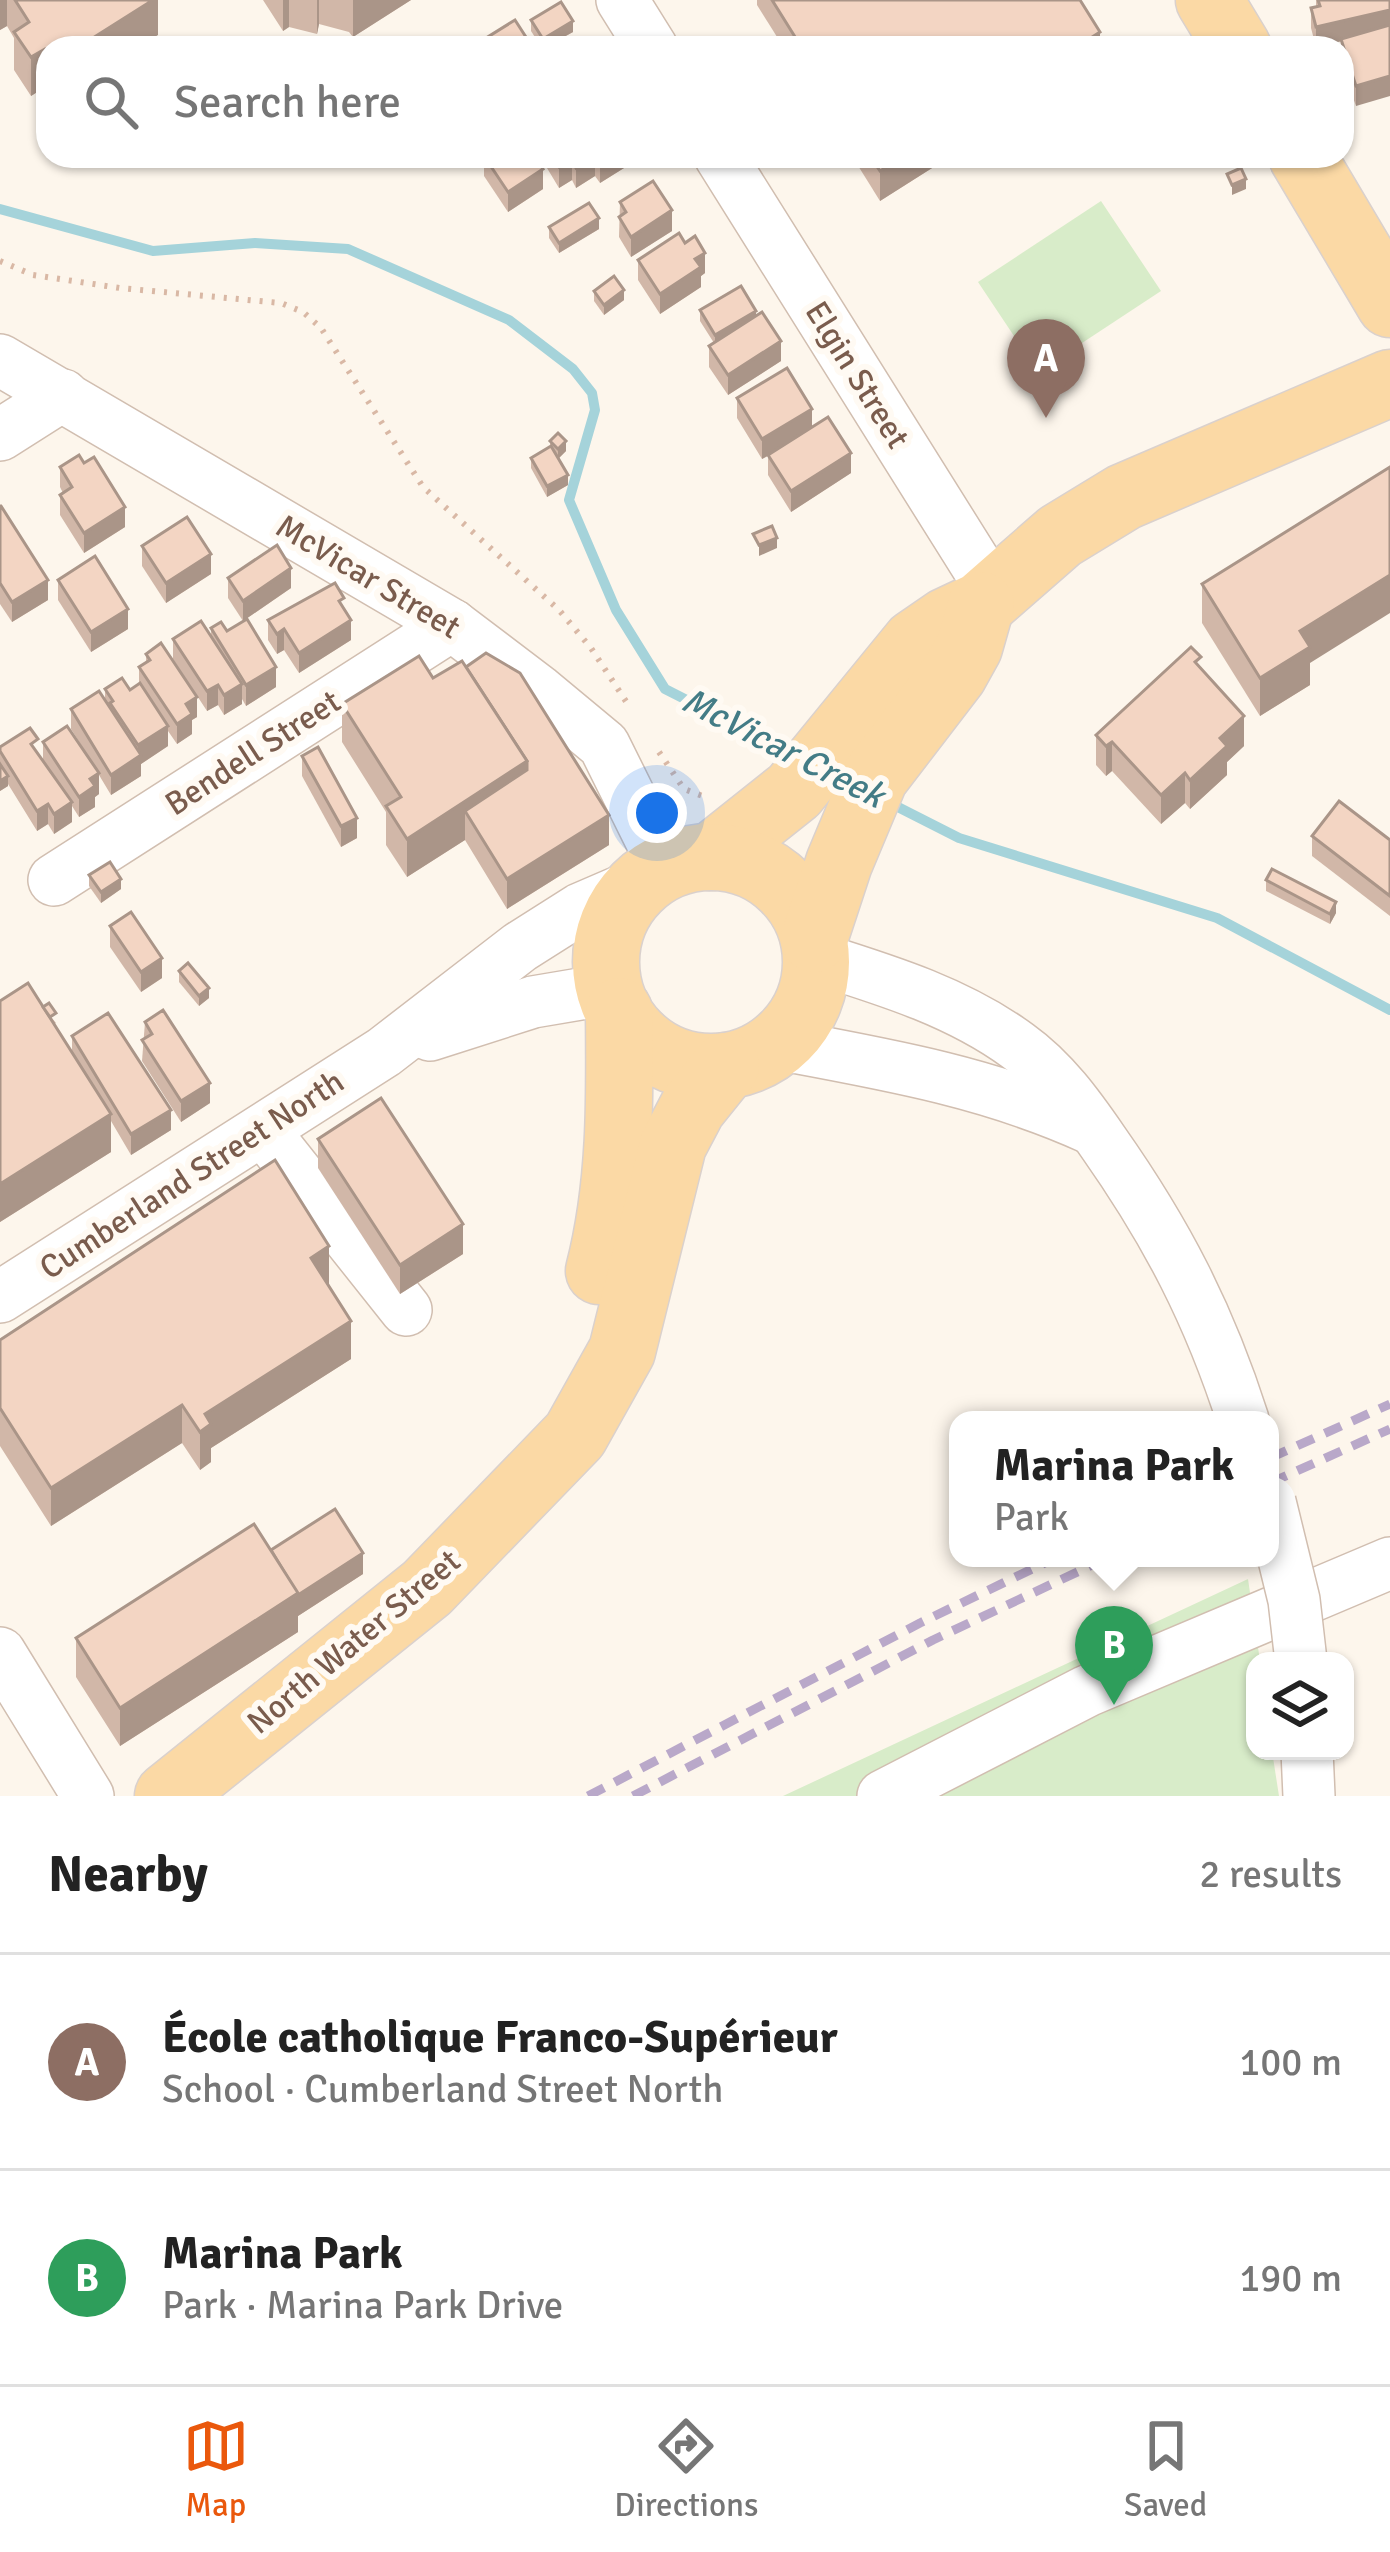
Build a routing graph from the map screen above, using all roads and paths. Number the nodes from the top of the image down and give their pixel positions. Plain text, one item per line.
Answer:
1 (622, 0) edge
2 (1209, 0) edge
3 (644, 36) edge
4 (1231, 36) edge
5 (727, 168) edge
6 (1309, 168) edge
7 (0, 261) edge
8 (1390, 304) edge
9 (0, 360) edge
10 (1390, 383) edge
11 (63, 394) junction
12 (0, 435) edge
13 (988, 599) junction
14 (452, 625) junction
15 (934, 659) junction
16 (637, 719) dead end
17 (649, 736) dead end
18 (779, 804) junction
19 (673, 869) junction
20 (54, 880) dead end
21 (815, 948) junction
22 (614, 1000) junction
23 (384, 1052) junction
24 (752, 1055) junction
25 (263, 1130) junction
26 (1096, 1131) junction
27 (0, 1297) edge
28 (406, 1310) dead end
29 (1240, 1411) edge
30 (533, 1481) junction
31 (1279, 1539) edge
32 (1390, 1563) edge
33 (1300, 1652) edge
34 (0, 1653) edge
35 (1307, 1760) edge
36 (88, 1796) edge
37 (167, 1796) edge
38 (884, 1796) edge
39 (1309, 1796) edge

1 - 3 street
2 - 4 main road
5 - 13 street, Elgin Street
6 - 8 main road
7 - 16 path
9 - 11 street, McVicar Street
10 - 13 main road, Cumberland Street North
11 - 12 street
11 - 14 street, McVicar Street
13 - 15 main road, Cumberland Street North
14 - 19 street, McVicar Street
14 - 20 street, Bendell Street
15 - 18 main road, Cumberland Street North
15 - 21 main road, Cumberland Street North
17 - 18 path
18 - 19 main road, Cumberland Street North
19 - 21 main road
19 - 22 main road
19 - 23 street, Cumberland Street North
21 - 24 main road
21 - 26 street
22 - 23 street, Cumberland Street North
22 - 24 main road
22 - 30 main road
23 - 25 street, Cumberland Street North
24 - 26 street
24 - 30 main road, North Water Street
25 - 27 street, Cumberland Street North
25 - 28 street
26 - 29 street
30 - 37 main road, North Water Street
31 - 33 street, bridge
32 - 38 street
34 - 36 street
35 - 39 street

